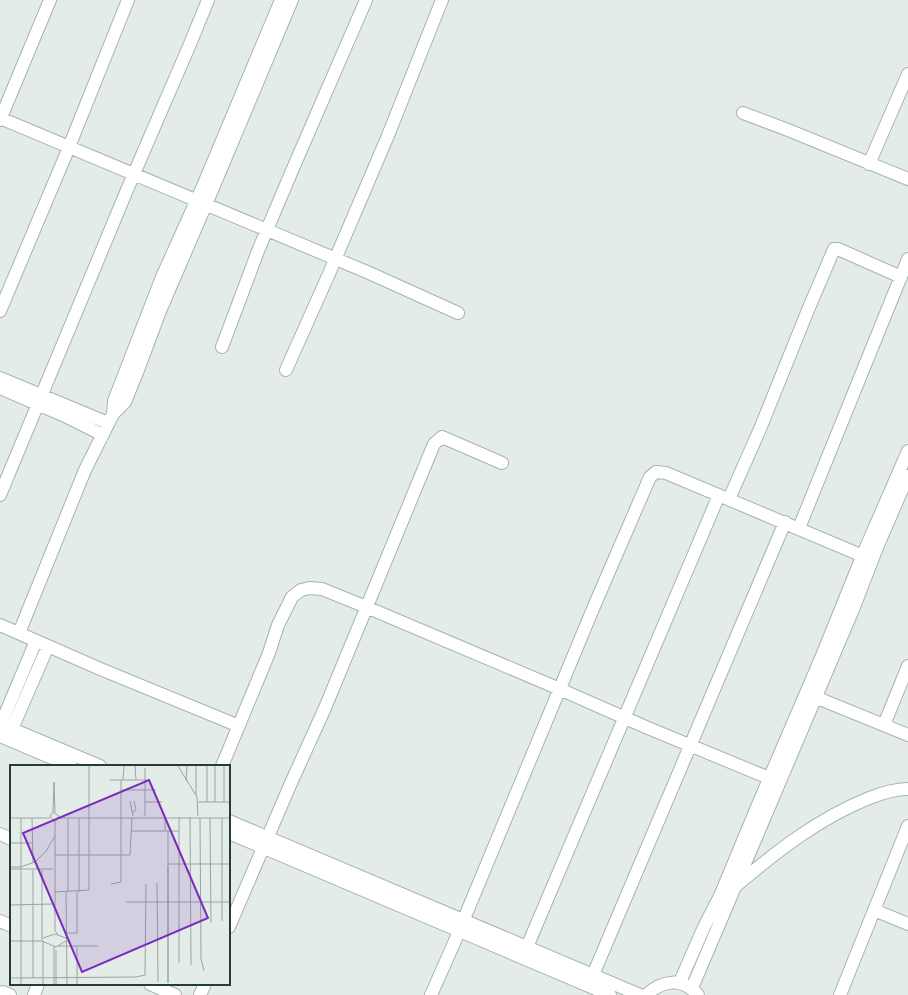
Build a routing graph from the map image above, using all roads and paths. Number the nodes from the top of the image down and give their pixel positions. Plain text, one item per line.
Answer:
1 (50, 0) edge
2 (128, 0) edge
3 (208, 0) edge
4 (281, 0) edge
5 (292, 0) edge
6 (366, 0) edge
7 (442, 0) edge
8 (908, 74) edge
9 (743, 113) dead end
10 (0, 119) edge
11 (69, 146) junction
12 (869, 164) junction
13 (134, 173) junction
14 (908, 179) edge
15 (202, 202) junction
16 (267, 230) junction
17 (335, 258) junction
18 (908, 259) edge
19 (901, 277) junction
20 (0, 311) edge
21 (458, 313) dead end
22 (222, 347) dead end
23 (286, 370) dead end
24 (0, 378) edge
25 (0, 388) edge
26 (40, 400) junction
27 (108, 424) junction
28 (908, 451) edge
29 (502, 463) dead end
30 (907, 482) edge
31 (0, 495) edge
32 (724, 497) junction
33 (785, 522) junction
34 (799, 528) junction
35 (863, 556) junction
36 (367, 608) junction
37 (0, 625) edge
38 (19, 633) junction
39 (36, 641) junction
40 (48, 646) junction
41 (908, 666) edge
42 (560, 689) junction
43 (815, 697) junction
44 (624, 718) junction
45 (884, 725) junction
46 (239, 726) junction
47 (3, 728) edge
48 (908, 735) edge
49 (691, 746) junction
50 (69, 765) edge
51 (97, 765) edge
52 (222, 765) edge
53 (769, 778) junction
54 (908, 789) edge
55 (230, 822) edge
56 (908, 826) edge
57 (230, 833) edge
58 (0, 834) edge
59 (10, 839) edge
60 (265, 842) junction
61 (735, 887) junction
62 (720, 896) junction
63 (874, 910) junction
64 (0, 921) edge
65 (908, 924) edge
66 (230, 925) edge
67 (461, 925) junction
68 (10, 926) edge
69 (527, 947) junction
70 (593, 975) junction
71 (680, 982) junction
72 (38, 985) edge
73 (152, 985) edge
74 (205, 985) edge
75 (695, 992) edge
76 (34, 995) edge
77 (174, 995) edge
78 (200, 995) edge
79 (431, 995) edge
80 (610, 995) edge
81 (640, 995) edge
82 (646, 995) edge
83 (840, 995) edge

1 - 10 street
2 - 11 street
3 - 13 street
4 - 15 street
5 - 15 street
6 - 16 street
7 - 17 street
8 - 12 street
9 - 12 street
10 - 11 street
11 - 13 street
11 - 20 street
12 - 14 street
13 - 15 street
13 - 26 street
15 - 16 street
15 - 27 street
16 - 17 street
16 - 22 street
17 - 21 street
17 - 23 street
18 - 19 street
19 - 32 street
19 - 34 street
24 - 26 street
25 - 26 street
26 - 27 street
26 - 31 street
27 - 38 street
28 - 35 street
29 - 36 street
30 - 43 street
32 - 33 street
32 - 42 street
32 - 44 street
33 - 34 street
33 - 49 street
34 - 35 street
35 - 53 street
36 - 42 street
36 - 46 street
36 - 60 street
37 - 38 street
38 - 39 street
39 - 40 street
39 - 47 street
40 - 46 street
40 - 47 street
41 - 45 street
42 - 44 street
42 - 67 street
43 - 45 street
43 - 61 street
44 - 49 street
44 - 69 street
45 - 48 street
46 - 52 street
47 - 50 street
47 - 51 street
49 - 53 street
49 - 70 street
53 - 62 street
54 - 61 street
55 - 60 street
56 - 63 street
57 - 60 street
58 - 59 street
60 - 66 street
60 - 67 street
61 - 62 street
61 - 75 street
62 - 71 street
63 - 65 street
63 - 83 street
64 - 68 street
67 - 69 street
67 - 79 street
67 - 80 street
69 - 70 street
70 - 81 street
71 - 75 street
71 - 82 street
72 - 76 street
73 - 77 street
74 - 78 street

